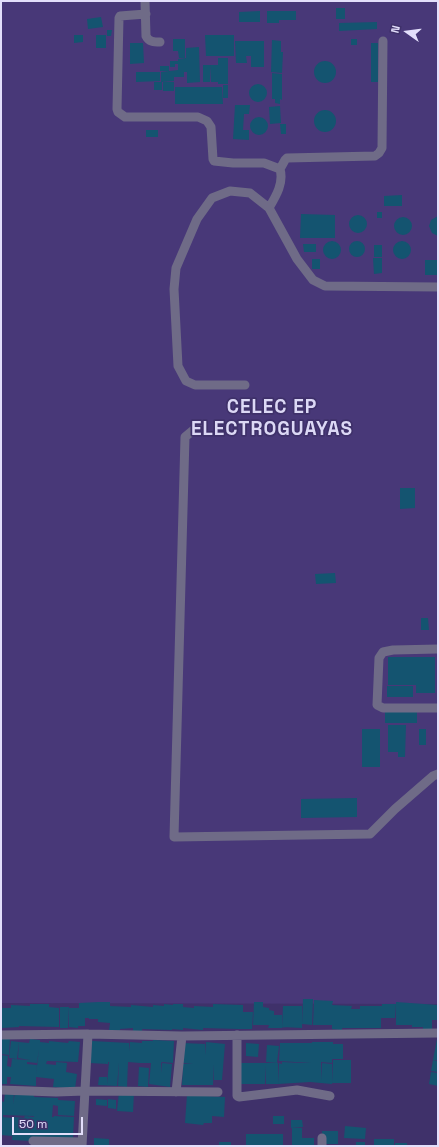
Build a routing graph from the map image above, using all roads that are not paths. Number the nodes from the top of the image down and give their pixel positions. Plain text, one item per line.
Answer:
1 (145, 1) edge
2 (146, 14) junction
3 (383, 41) dead end
4 (160, 42) dead end
5 (280, 169) junction
6 (268, 208) junction
7 (438, 286) edge
8 (245, 385) dead end
9 (197, 427) dead end
10 (438, 649) edge
11 (438, 708) edge
12 (438, 774) edge
13 (438, 1033) edge
14 (88, 1034) junction
15 (1, 1035) edge
16 (237, 1035) junction
17 (182, 1036) junction
18 (1, 1090) edge
19 (85, 1091) junction
20 (176, 1092) junction
21 (218, 1092) dead end
22 (330, 1096) dead end
23 (33, 1141) dead end
24 (82, 1144) edge

1 - 2 street
2 - 4 street
2 - 5 street
3 - 5 street
5 - 6 street
6 - 7 street
6 - 8 street
9 - 12 street
10 - 11 street
13 - 16 street
14 - 15 street
14 - 17 street
14 - 19 street
16 - 17 street
16 - 22 street
17 - 20 street
18 - 19 street
19 - 20 street
19 - 24 street
20 - 21 street
23 - 24 street

